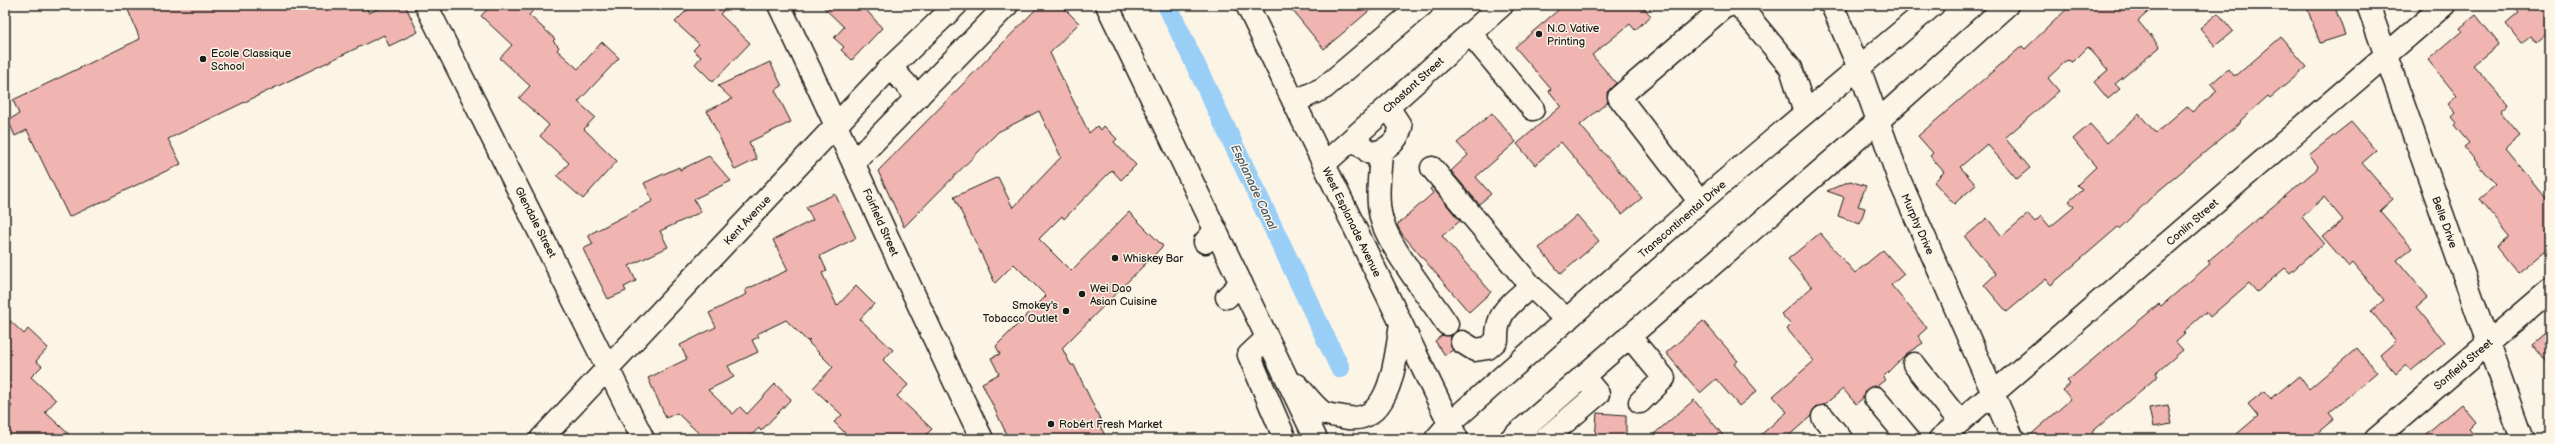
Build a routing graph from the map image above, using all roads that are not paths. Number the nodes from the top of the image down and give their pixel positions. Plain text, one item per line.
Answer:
1 (426, 5) edge
2 (779, 5) edge
3 (956, 5) edge
4 (1007, 5) edge
5 (1107, 5) edge
6 (1246, 5) edge
7 (1422, 5) edge
8 (1502, 5) edge
9 (1731, 5) edge
10 (1739, 5) edge
11 (1832, 5) edge
12 (1933, 5) edge
13 (2007, 5) edge
14 (2368, 5) edge
15 (2444, 5) edge
16 (1470, 33) junction
17 (2385, 55) junction
18 (891, 68) junction
19 (1859, 68) junction
20 (918, 97) junction
21 (1294, 102) junction
22 (1388, 107) junction
23 (1533, 109) dead end
24 (1805, 113) junction
25 (1878, 121) junction
26 (837, 125) junction
27 (1353, 138) junction
28 (1381, 152) junction
29 (854, 162) junction
30 (1324, 164) junction
31 (1432, 168) dead end
32 (1700, 202) junction
33 (1531, 286) junction
34 (2550, 290) edge
35 (1567, 320) junction
36 (1401, 323) junction
37 (1447, 324) dead end
38 (1629, 336) junction
39 (1267, 338) junction
40 (1462, 342) dead end
41 (2488, 343) junction
42 (1914, 364) dead end
43 (609, 367) junction
44 (1283, 371) junction
45 (1583, 376) junction
46 (1994, 394) junction
47 (1875, 398) dead end
48 (1640, 402) dead end
49 (1823, 418) dead end
50 (1960, 422) junction
51 (1533, 432) edge
52 (1447, 434) edge
53 (541, 439) edge
54 (643, 439) edge
55 (982, 439) edge
56 (1285, 439) edge
57 (1316, 439) edge
58 (1510, 439) edge
59 (1545, 439) edge
60 (1841, 439) edge
61 (1909, 439) edge
62 (1940, 439) edge
63 (2013, 439) edge
64 (2376, 439) edge
65 (2522, 439) edge

1 - 43 street, Glendale Street
2 - 26 street, Fairfield Street
3 - 18 street, Kent Avenue
4 - 20 street
5 - 39 street
6 - 21 street, West Esplanade Avenue
7 - 21 street
8 - 16 street, Chastant Street
9 - 32 street
10 - 24 street
11 - 19 street, Murphy Drive
12 - 19 street, Transcontinental Drive
13 - 25 street
14 - 17 street, Belle Drive
15 - 17 street, Conlin Street
16 - 22 street, Chastant Street
16 - 23 street
17 - 41 street, Belle Drive
17 - 46 street, Conlin Street
18 - 20 street
18 - 26 street, Kent Avenue
19 - 24 street, Transcontinental Drive
19 - 25 street, Murphy Drive
20 - 29 street
21 - 30 street, West Esplanade Avenue
22 - 27 street, Chastant Street
22 - 28 street
24 - 32 street, Transcontinental Drive
25 - 38 street
25 - 46 street, Murphy Drive
26 - 29 street, Fairfield Street
26 - 43 street, Kent Avenue
27 - 28 street
27 - 30 street, Chastant Street
28 - 37 street
29 - 55 street, Fairfield Street
30 - 36 street, West Esplanade Avenue
31 - 33 street
32 - 35 street, Transcontinental Drive
33 - 35 street
33 - 40 street
34 - 41 street, Sonfield Street
35 - 52 street, Transcontinental Drive
36 - 44 street
36 - 52 street, West Esplanade Avenue
38 - 45 street
38 - 48 street
39 - 44 street
39 - 56 street
41 - 64 street, Sonfield Street
41 - 65 street, Belle Drive
42 - 50 street
43 - 53 street, Kent Avenue
43 - 54 street, Glendale Street
44 - 57 street
45 - 51 street
45 - 59 street
46 - 50 street, Conlin Street
46 - 63 street, Murphy Drive
47 - 61 street
49 - 60 street
50 - 62 street, Conlin Street
51 - 58 street

